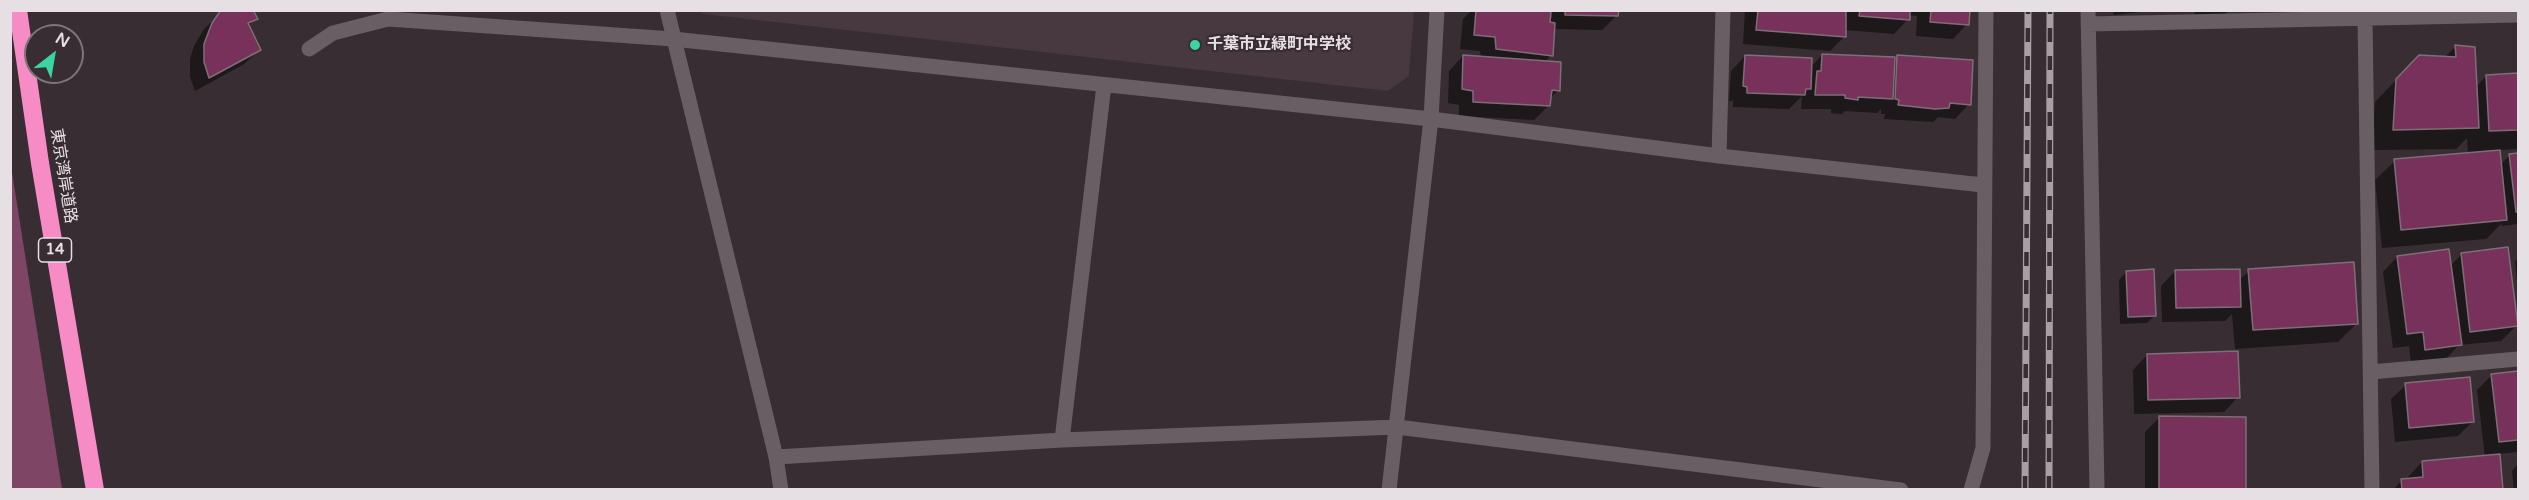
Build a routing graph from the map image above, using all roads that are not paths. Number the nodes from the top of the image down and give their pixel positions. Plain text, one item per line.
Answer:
1 (18, 10) edge
2 (667, 10) edge
3 (1437, 10) edge
4 (1723, 10) edge
5 (1986, 10) edge
6 (2518, 15) edge
7 (2088, 17) edge
8 (2365, 18) junction
9 (673, 39) junction
10 (309, 49) dead end
11 (1104, 85) junction
12 (1431, 119) junction
13 (1719, 156) junction
14 (1983, 185) junction
15 (2518, 359) edge
16 (2371, 372) junction
17 (1397, 427) junction
18 (1062, 440) junction
19 (776, 457) junction
20 (95, 489) edge
21 (781, 489) edge
22 (1389, 489) edge
23 (1901, 489) edge
24 (1971, 489) edge
25 (2097, 489) edge
26 (2372, 489) edge

1 - 20 highway, 東京湾岸道路 / 14
2 - 9 street
3 - 12 street
4 - 13 street
5 - 14 street
6 - 8 street
7 - 8 street
7 - 25 street
8 - 16 street
9 - 10 street
9 - 11 street
9 - 19 street
11 - 12 street
11 - 18 street
12 - 13 street
12 - 17 street
13 - 14 street
14 - 24 street
15 - 16 street
16 - 26 street
17 - 18 street
17 - 22 street
17 - 23 street
18 - 19 street
19 - 21 street

